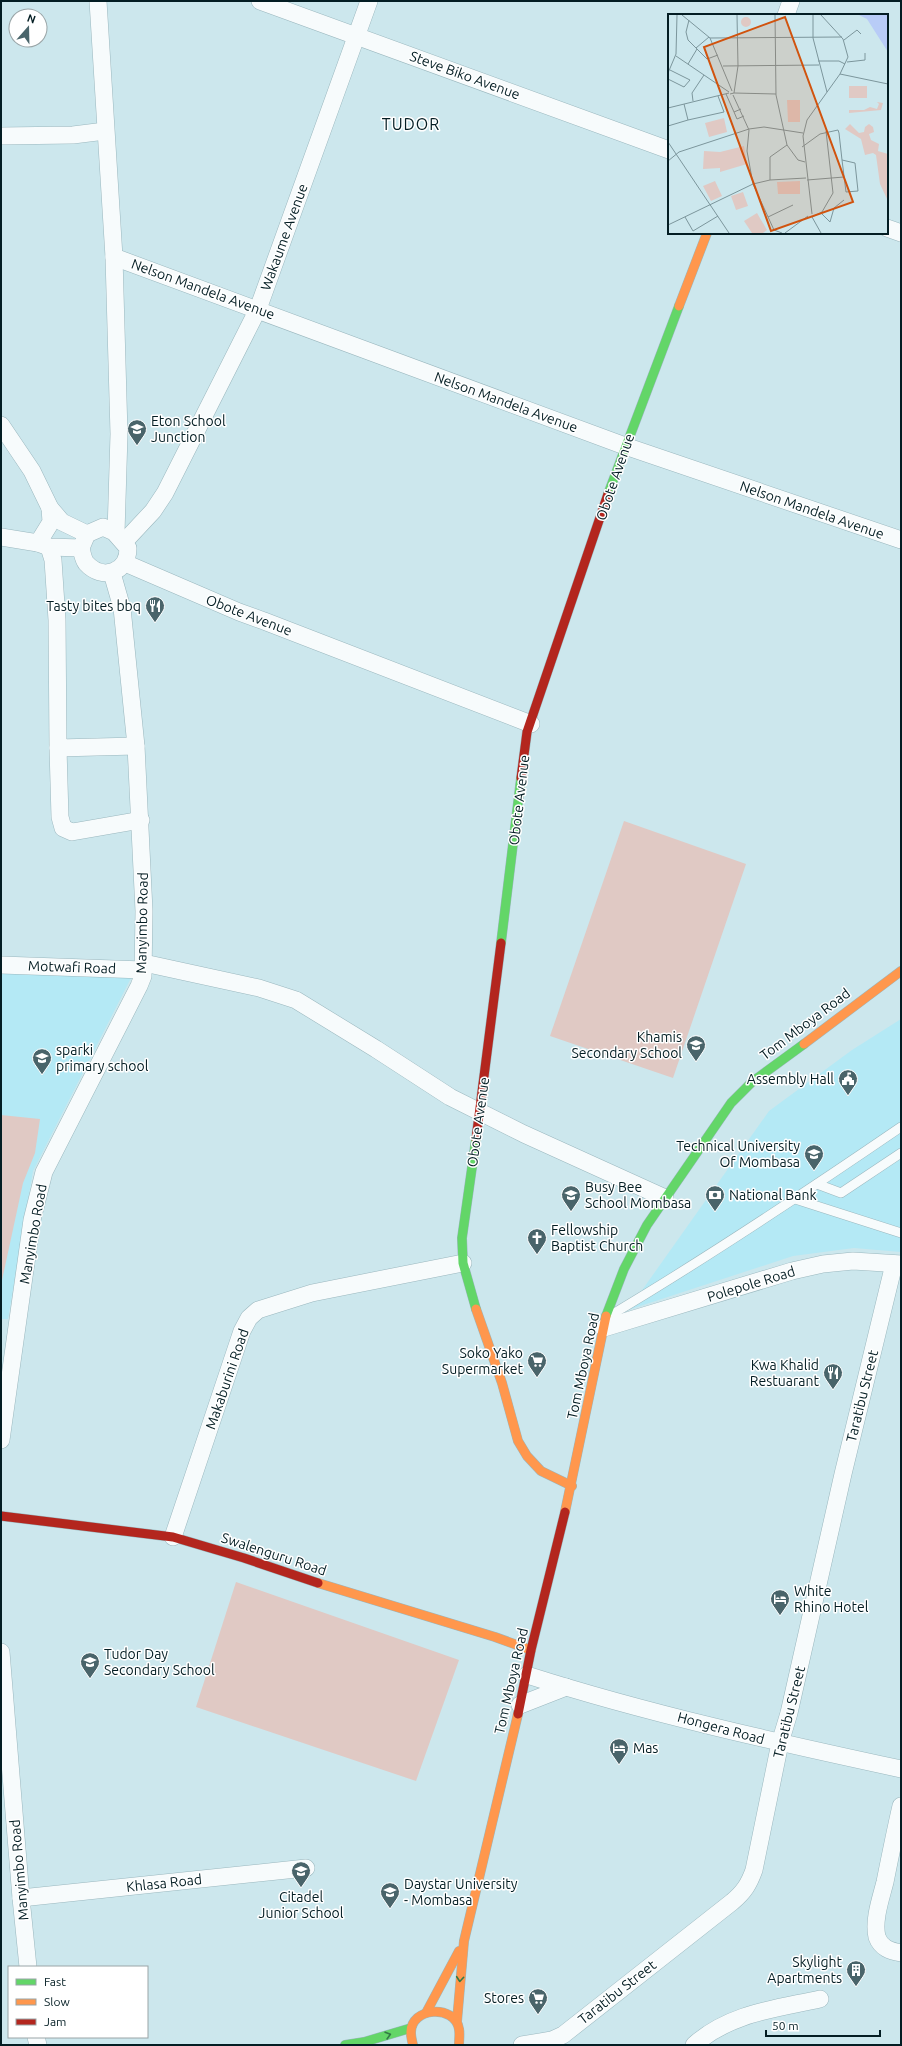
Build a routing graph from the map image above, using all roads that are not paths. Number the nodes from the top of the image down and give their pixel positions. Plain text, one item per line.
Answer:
1 (98, 1) edge
2 (260, 1) edge
3 (369, 1) edge
4 (791, 1) edge
5 (786, 14) edge
6 (356, 35) junction
7 (105, 131) junction
8 (1, 136) edge
9 (668, 150) edge
10 (888, 228) edge
11 (901, 233) edge
12 (706, 234) edge
13 (114, 257) junction
14 (258, 309) junction
15 (1, 425) edge
16 (625, 446) junction
17 (50, 508) junction
18 (1, 537) edge
19 (120, 537) junction
20 (901, 540) edge
21 (84, 541) junction
22 (44, 545) junction
23 (119, 568) junction
24 (531, 724) junction
25 (136, 746) junction
26 (58, 748) junction
27 (141, 820) junction
28 (1, 965) edge
29 (144, 967) junction
30 (901, 971) edge
31 (480, 1113) junction
32 (901, 1127) edge
33 (901, 1153) edge
34 (817, 1184) junction
35 (665, 1198) junction
36 (795, 1199) junction
37 (901, 1233) edge
38 (463, 1263) junction
39 (898, 1264) edge
40 (605, 1322) junction
41 (1, 1440) edge
42 (572, 1486) junction
43 (1, 1516) edge
44 (173, 1538) junction
45 (531, 1650) junction
46 (1, 1652) edge
47 (527, 1674) junction
48 (566, 1687) junction
49 (520, 1705) junction
50 (780, 1743) junction
51 (901, 1769) edge
52 (901, 1806) edge
53 (306, 1868) dead end
54 (21, 1898) junction
55 (464, 1941) junction
56 (901, 1953) edge
57 (28, 1966) edge
58 (820, 1999) dead end
59 (427, 2011) junction
60 (457, 2022) junction
61 (411, 2028) junction
62 (364, 2042) junction
63 (553, 2042) edge
64 (344, 2045) edge
65 (375, 2045) edge
66 (413, 2045) edge
67 (459, 2045) edge
68 (522, 2045) edge
69 (694, 2045) edge

1 - 7 street
2 - 6 street, Steve Biko Avenue
3 - 6 street, Wakaume Avenue
4 - 5 street
6 - 9 street, Steve Biko Avenue
6 - 14 street, Wakaume Avenue
7 - 8 street
7 - 13 street
10 - 11 street
12 - 16 street, Obote Avenue
13 - 14 street, Nelson Mandela Avenue
13 - 19 street
14 - 16 street, Nelson Mandela Avenue
14 - 19 street, Wakaume Avenue
15 - 17 street
16 - 20 street, Nelson Mandela Avenue
16 - 24 street, Obote Avenue
17 - 21 street
17 - 22 street
18 - 22 street
19 - 21 street
19 - 23 street
21 - 22 street
21 - 23 street
22 - 26 street
23 - 24 street, Obote Avenue
23 - 25 street, Manyimbo Road
24 - 31 street, Obote Avenue
25 - 26 street
25 - 27 street, Manyimbo Road
26 - 27 street
27 - 29 street, Manyimbo Road
28 - 29 street, Motwafi Road
29 - 31 street, Motwafi Road
29 - 41 street, Manyimbo Road
30 - 35 street, Tom Mboya Road
31 - 35 street, Motwafi Road
31 - 38 street, Obote Avenue
32 - 34 lane
33 - 34 lane
34 - 36 lane
35 - 40 street, Tom Mboya Road
36 - 37 lane
36 - 40 lane
38 - 42 street, Obote Avenue
38 - 44 street, Makaburini Road
39 - 40 street, Polepole Road
39 - 50 street, Taratibu Street
40 - 42 street, Tom Mboya Road
42 - 45 street, Tom Mboya Road
43 - 44 street, Swalenguru Road
44 - 45 street, Swalenguru Road
45 - 47 street, Tom Mboya Road
46 - 54 street, Manyimbo Road
47 - 48 street, Hongera Road
47 - 49 street, Tom Mboya Road
48 - 49 street
48 - 50 street, Hongera Road
49 - 55 street, Tom Mboya Road
50 - 51 street, Hongera Road
50 - 63 street, Taratibu Street
52 - 56 street
53 - 54 street, Khlasa Road
54 - 57 street, Manyimbo Road
55 - 59 street
55 -> 60 street
58 - 69 street
59 - 60 street
59 - 61 street
60 - 67 street
62 -> 61 street
61 - 66 street
62 - 64 street
62 - 65 street
63 - 68 street, Taratibu Street

